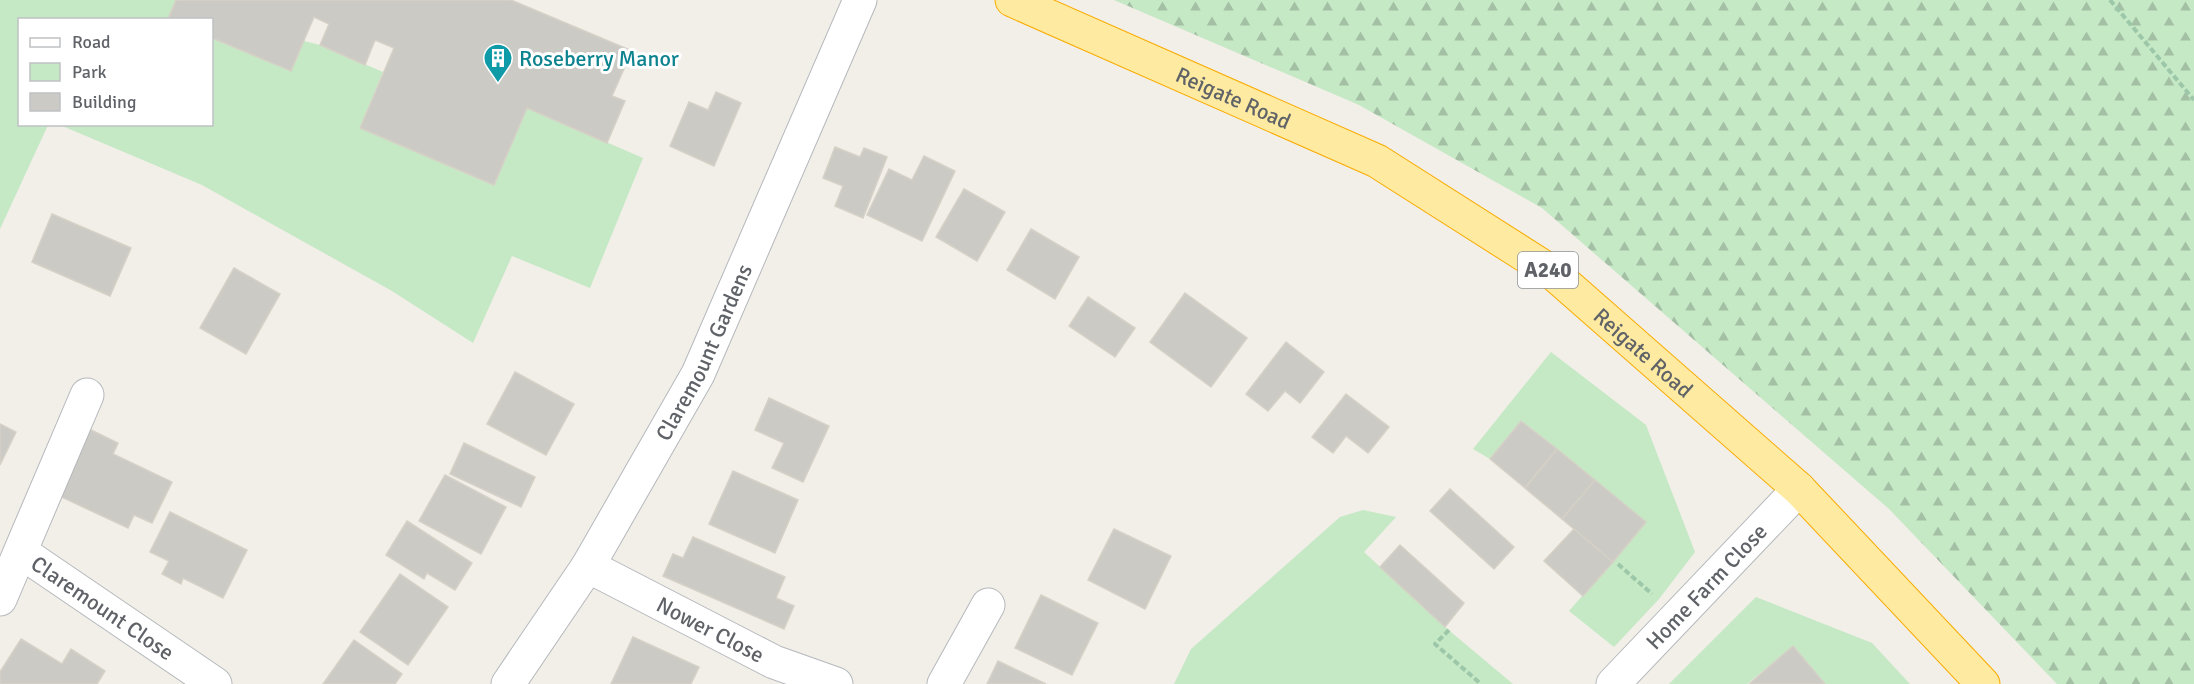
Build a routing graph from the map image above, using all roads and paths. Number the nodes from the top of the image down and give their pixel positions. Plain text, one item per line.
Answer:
1 (860, 0) edge
2 (1012, 0) edge
3 (2110, 0) edge
4 (2194, 100) edge
5 (87, 395) dead end
6 (1798, 489) junction
7 (21, 552) junction
8 (1618, 564) dead end
9 (588, 566) junction
10 (0, 599) edge
11 (1659, 599) dead end
12 (988, 605) dead end
13 (1449, 630) dead end
14 (215, 684) edge
15 (508, 684) edge
16 (836, 684) edge
17 (944, 684) edge
18 (1481, 684) edge
19 (1613, 684) edge
20 (1983, 684) edge

1 - 9 street, Claremount Gardens
2 - 6 highway, Reigate Road / A240
3 - 4 path
5 - 7 street, Claremount Close
6 - 19 street, Home Farm Close
6 - 20 highway, Reigate Road / A240
7 - 10 street, Claremount Close
7 - 14 street, Claremount Close
8 - 11 path
9 - 15 street, Claremount Gardens
9 - 16 street, Nower Close
12 - 17 street
13 - 18 path

